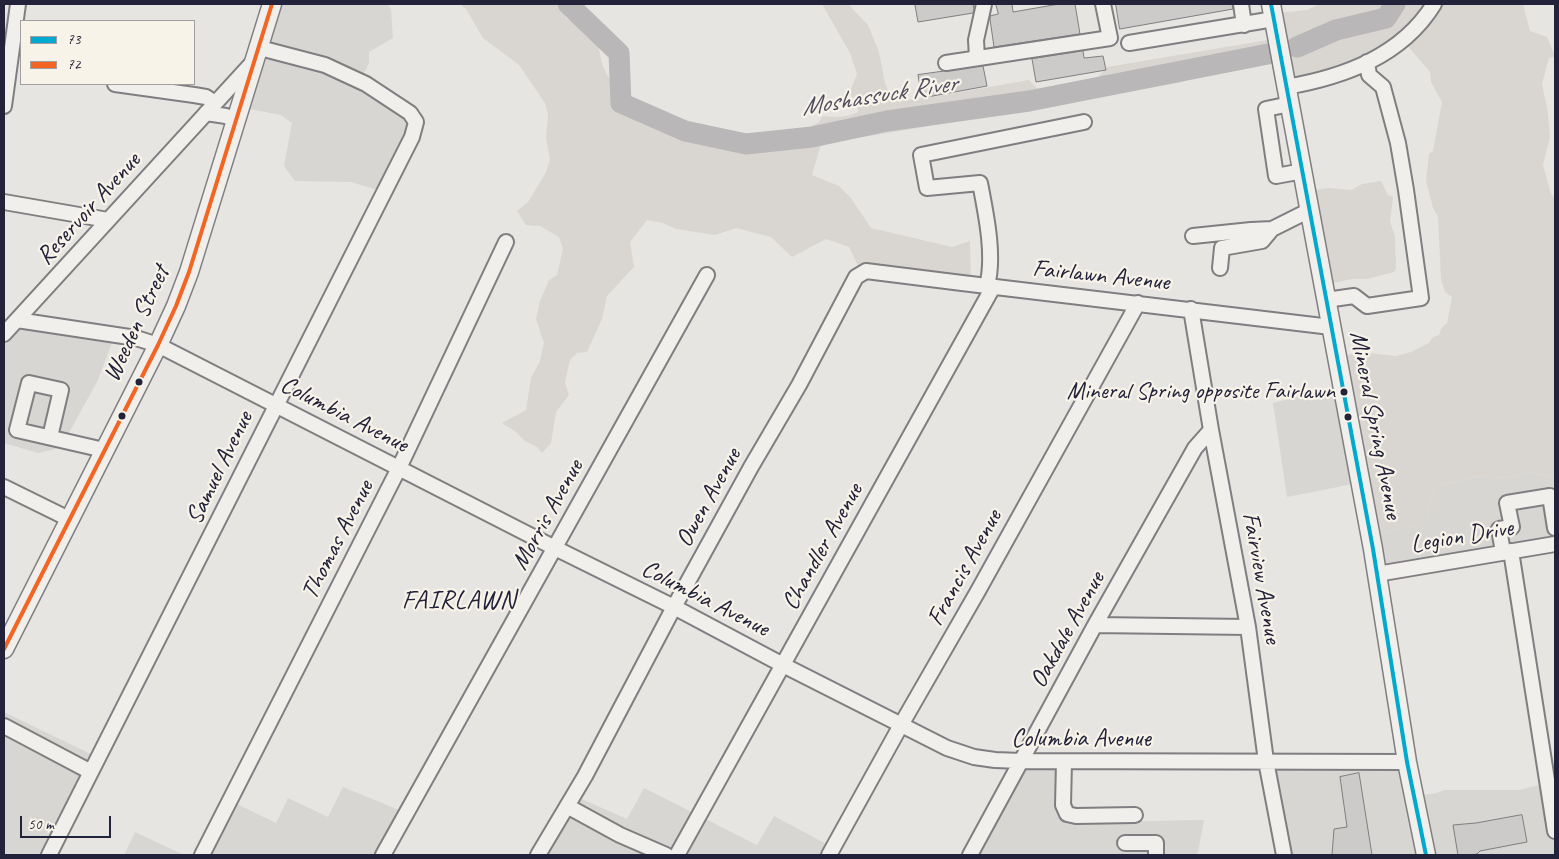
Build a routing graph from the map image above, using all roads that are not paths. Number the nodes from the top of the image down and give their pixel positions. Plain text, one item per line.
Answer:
1 (18, 4) edge
2 (272, 4) edge
3 (984, 4) edge
4 (1102, 4) edge
5 (1241, 4) edge
6 (1434, 4) edge
7 (1273, 12) edge
8 (1244, 24) junction
9 (1129, 43) dead end
10 (258, 53) junction
11 (977, 58) junction
12 (1366, 62) junction
13 (946, 63) dead end
14 (11, 69) edge
15 (122, 85) edge
16 (1286, 87) junction
17 (1290, 104) junction
18 (4, 106) edge
19 (211, 108) junction
20 (236, 121) junction
21 (1084, 122) dead end
22 (1303, 171) junction
23 (4, 202) edge
24 (1310, 210) junction
25 (108, 220) junction
26 (1272, 229) junction
27 (1193, 236) dead end
28 (506, 242) dead end
29 (1220, 268) dead end
30 (866, 271) joint
31 (707, 275) dead end
32 (990, 287) junction
33 (1326, 300) junction
34 (1138, 303) junction
35 (1191, 309) junction
36 (17, 320) junction
37 (1331, 327) junction
38 (4, 334) edge
39 (158, 345) junction
40 (276, 406) junction
41 (1211, 430) junction
42 (50, 437) dead end
43 (104, 450) junction
44 (400, 468) junction
45 (4, 487) edge
46 (69, 519) junction
47 (1555, 528) edge
48 (1555, 544) edge
49 (555, 548) junction
50 (1507, 552) junction
51 (1377, 574) junction
52 (674, 607) junction
53 (1095, 625) junction
54 (1248, 627) junction
55 (5, 642) edge
56 (783, 665) junction
57 (901, 725) junction
58 (4, 726) edge
59 (1021, 761) junction
60 (1266, 761) junction
61 (1064, 762) junction
62 (1406, 762) junction
63 (91, 772) junction
64 (567, 806) junction
65 (1135, 815) dead end
66 (1555, 831) edge
67 (1125, 843) dead end
68 (641, 850) edge
69 (49, 855) edge
70 (202, 855) edge
71 (383, 855) edge
72 (538, 855) edge
73 (666, 855) edge
74 (677, 855) edge
75 (829, 855) edge
76 (970, 855) edge
77 (1156, 855) edge
78 (1284, 855) edge
79 (1426, 855) edge

1 - 14 street
2 - 10 main road, Weeden Street
3 - 11 street
4 - 11 street
5 - 8 street
6 - 12 street
7 - 8 street
7 - 16 main road, Mineral Spring Avenue
8 - 9 street
10 - 19 street, Reservoir Avenue
10 - 20 main road, Weeden Street
10 - 40 street, Samuel Avenue
11 - 13 street
12 - 16 street
12 - 33 street
14 - 18 street
15 - 19 street
16 - 17 main road, Mineral Spring Avenue
17 - 22 main road, Mineral Spring Avenue
17 - 22 street
19 - 20 street
19 - 25 street, Reservoir Avenue
20 - 39 main road, Weeden Street
21 - 32 street
22 - 24 main road, Mineral Spring Avenue
23 - 25 street
24 - 26 street
24 - 33 main road, Mineral Spring Avenue
25 - 36 street, Reservoir Avenue
26 - 27 street
26 - 29 street
28 - 44 street, Thomas Avenue
30 - 32 street, Fairlawn Avenue
30 - 52 street, Owen Avenue
31 - 49 street, Morris Avenue
32 - 34 street, Fairlawn Avenue
32 - 56 street, Chandler Avenue
33 - 37 main road, Mineral Spring Avenue
34 - 35 street, Fairlawn Avenue
34 - 57 street, Francis Avenue
35 - 37 street, Fairlawn Avenue
35 - 41 street, Fairview Avenue
36 - 38 street, Reservoir Avenue
36 - 39 street, Columbia Avenue
37 - 51 main road, Mineral Spring Avenue
39 - 40 street, Columbia Avenue
39 - 43 main road, Weeden Street
40 - 44 street, Columbia Avenue
40 - 63 street, Samuel Avenue
41 - 53 street, Oakdale Avenue
41 - 54 street, Fairview Avenue
42 - 43 street
43 - 46 main road, Weeden Street
44 - 49 street, Columbia Avenue
44 - 70 street, Thomas Avenue
45 - 46 street
46 - 55 main road, Weeden Street
47 - 50 street
48 - 50 street, Legion Drive
49 - 52 street, Columbia Avenue
49 - 71 street, Morris Avenue
50 - 51 street, Legion Drive
50 - 66 street
51 - 62 main road, Mineral Spring Avenue
52 - 56 street, Columbia Avenue
52 - 64 street, Owen Avenue
53 - 54 street
53 - 59 street, Oakdale Avenue
54 - 60 street, Fairview Avenue
56 - 57 street, Columbia Avenue
56 - 74 street, Chandler Avenue
57 - 59 street, Columbia Avenue
57 - 75 street, Francis Avenue
58 - 63 street
59 - 61 street, Columbia Avenue
59 - 76 street, Oakdale Avenue
60 - 61 street, Columbia Avenue
60 - 62 street, Columbia Avenue
60 - 78 street, Fairview Avenue
61 - 65 street
62 - 79 main road, Mineral Spring Avenue
63 - 69 street, Samuel Avenue
64 - 68 street
64 - 72 street, Owen Avenue
67 - 77 street
68 - 73 street

